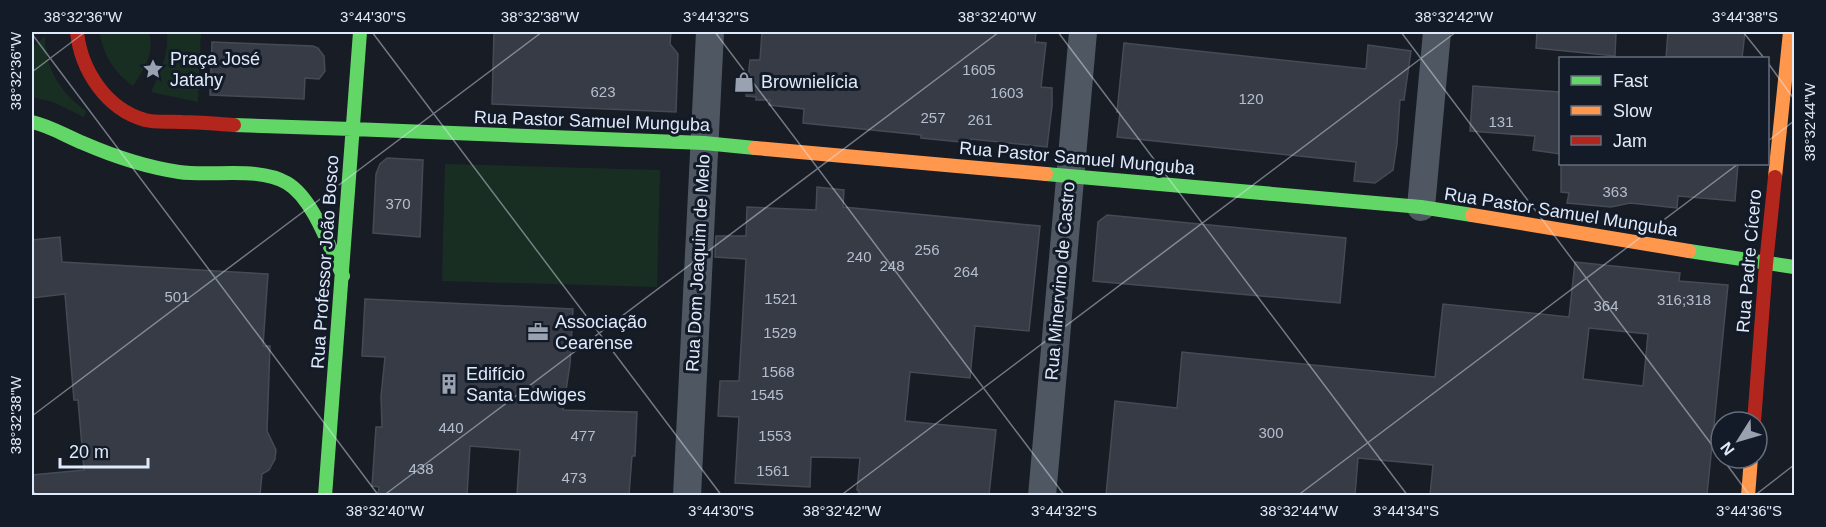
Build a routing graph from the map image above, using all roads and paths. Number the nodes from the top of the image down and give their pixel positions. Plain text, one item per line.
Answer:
1 (77, 32) edge
2 (360, 32) edge
3 (710, 32) edge
4 (1083, 32) edge
5 (1437, 32) edge
6 (1790, 32) edge
7 (32, 122) edge
8 (352, 129) junction
9 (704, 143) junction
10 (1070, 174) junction
11 (1421, 207) junction
12 (1767, 264) junction
13 (1794, 267) edge
14 (343, 276) junction
15 (1755, 410) edge
16 (1750, 470) edge
17 (325, 495) edge
18 (687, 495) edge
19 (1042, 495) edge
20 (1748, 495) edge

1 - 8 street, Rua Pastor Samuel Munguba
2 - 8 street, Rua Professor João Bosco
3 - 9 street, Rua Dom Joaquim de Melo
4 - 10 street, Rua Minervino de Castro
5 - 11 street
6 - 12 street, Rua Padre Cícero
7 - 14 street
8 - 9 street, Rua Pastor Samuel Munguba
8 - 14 street, Rua Professor João Bosco
9 - 10 street, Rua Pastor Samuel Munguba
9 - 18 street, Rua Dom Joaquim de Melo
10 - 11 street, Rua Pastor Samuel Munguba
10 - 19 street, Rua Minervino de Castro
11 - 12 street, Rua Pastor Samuel Munguba
12 - 13 street, Rua Pastor Samuel Munguba
12 - 15 street, Rua Padre Cícero
14 - 17 street, Rua Professor João Bosco
16 - 20 street

